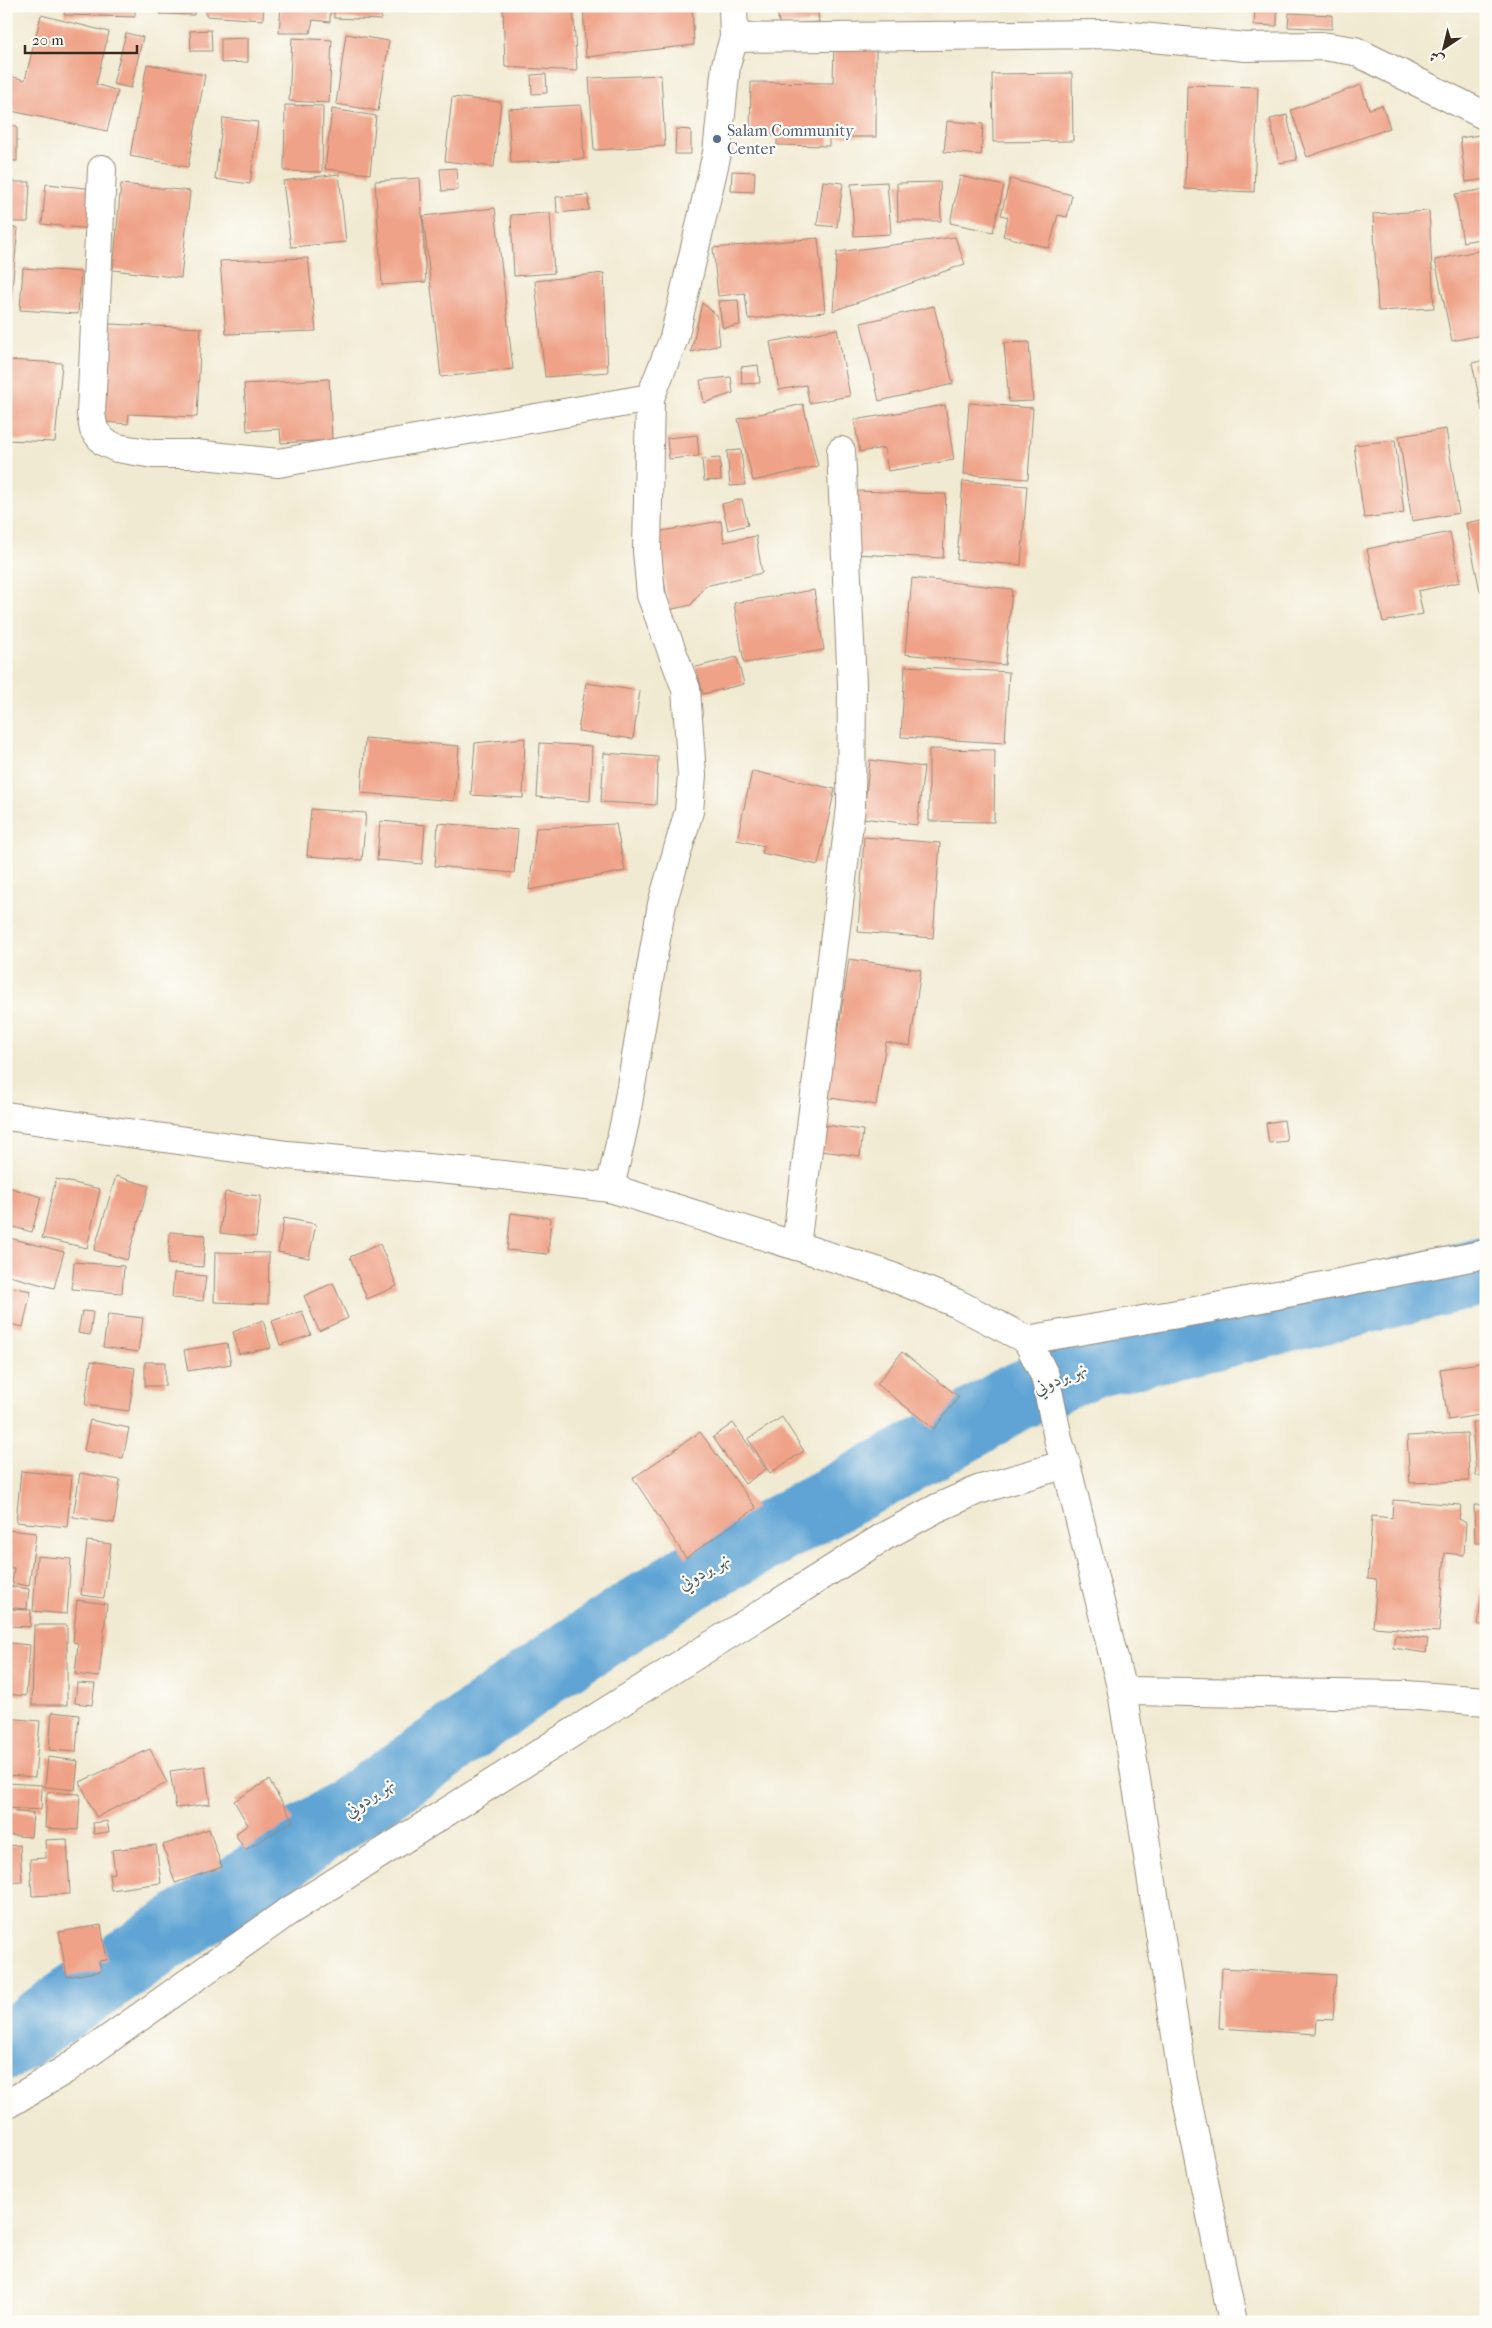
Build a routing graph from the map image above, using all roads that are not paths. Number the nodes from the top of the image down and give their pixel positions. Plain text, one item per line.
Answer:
1 (733, 6) edge
2 (734, 38) junction
3 (1486, 116) edge
4 (102, 169) dead end
5 (650, 398) junction
6 (841, 451) dead end
7 (6, 1116) edge
8 (610, 1188) junction
9 (796, 1246) junction
10 (1486, 1254) edge
11 (1028, 1340) junction
12 (1063, 1454) junction
13 (1122, 1691) junction
14 (1486, 1701) edge
15 (6, 2104) edge
16 (1233, 2322) edge

1 - 2 street
2 - 3 street
2 - 5 street
4 - 5 street
5 - 8 street
6 - 9 street
7 - 8 street
8 - 9 street
9 - 11 street
10 - 11 street
11 - 12 street
12 - 13 street
12 - 15 street
13 - 14 street
13 - 16 street

